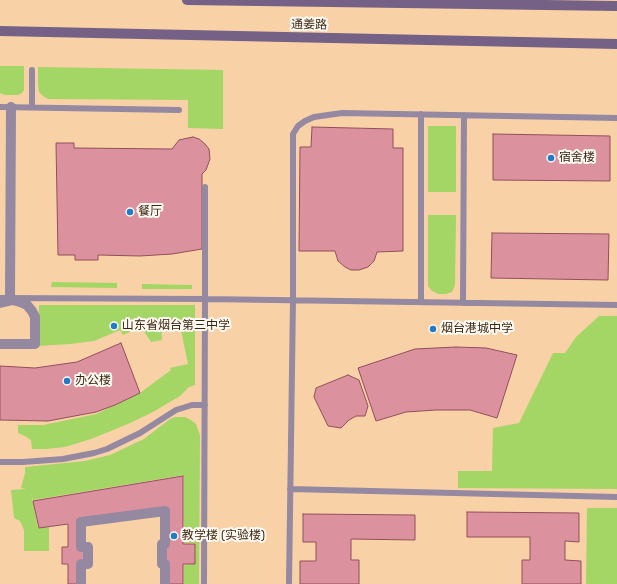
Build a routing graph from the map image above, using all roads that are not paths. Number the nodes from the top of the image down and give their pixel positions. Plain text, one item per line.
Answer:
1 (187, 0) edge
2 (617, 6) edge
3 (0, 31) edge
4 (617, 44) edge
5 (32, 70) dead end
6 (0, 107) edge
7 (11, 107) junction
8 (32, 107) junction
9 (179, 110) dead end
10 (421, 114) junction
11 (464, 115) junction
12 (617, 118) edge
13 (205, 187) dead end
14 (5, 298) edge
15 (205, 299) junction
16 (293, 300) junction
17 (421, 302) junction
18 (0, 303) edge
19 (463, 303) junction
20 (617, 305) edge
21 (0, 344) edge
22 (205, 404) junction
23 (0, 462) edge
24 (290, 489) junction
25 (617, 497) edge
26 (81, 584) edge
27 (165, 584) edge
28 (204, 584) edge
29 (288, 584) edge

1 - 2 street, 通姜路
3 - 4 street, 通姜路
5 - 8 lane
6 - 7 lane
7 - 8 lane
7 - 14 street
8 - 9 lane
10 - 11 lane
10 - 16 lane
10 - 17 lane
11 - 12 lane
11 - 19 lane
13 - 15 lane
14 - 15 lane
15 - 16 lane
15 - 22 lane
16 - 17 lane
16 - 24 lane
17 - 19 lane
18 - 21 street
19 - 20 lane
22 - 23 lane
22 - 28 lane
24 - 25 lane
24 - 29 lane
26 - 27 street

